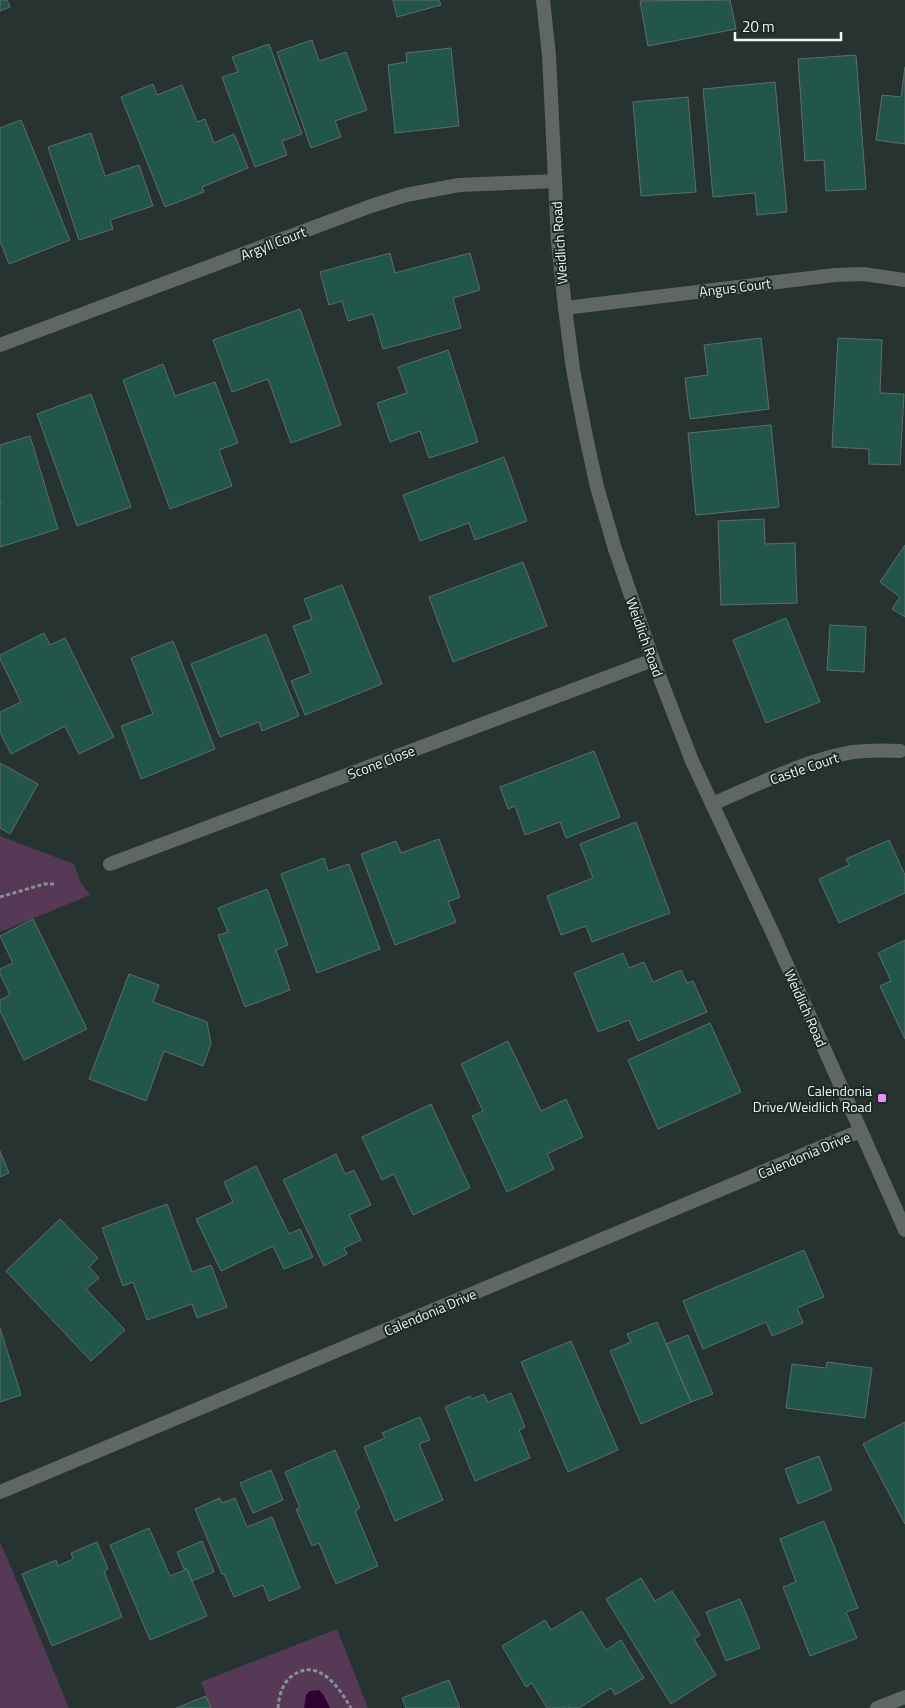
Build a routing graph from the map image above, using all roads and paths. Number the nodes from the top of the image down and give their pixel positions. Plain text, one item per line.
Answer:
1 (543, 0) edge
2 (555, 181) junction
3 (905, 280) edge
4 (565, 308) junction
5 (0, 345) edge
6 (652, 660) junction
7 (900, 751) dead end
8 (712, 804) junction
9 (110, 864) dead end
10 (54, 884) dead end
11 (0, 897) edge
12 (860, 1130) junction
13 (905, 1230) edge
14 (0, 1492) edge
15 (905, 1697) edge
16 (278, 1708) edge
17 (351, 1708) edge
18 (877, 1708) edge

1 - 2 street, Weidlich Road
2 - 4 street, Weidlich Road
2 - 5 street, Argyll Court
3 - 4 street, Angus Court
4 - 6 street, Weidlich Road
6 - 8 street, Weidlich Road
6 - 9 street, Scone Close
7 - 8 street, Castle Court
8 - 12 street, Weidlich Road
10 - 11 path
12 - 13 street, Weidlich Road
12 - 14 street, Calendonia Drive
15 - 18 street
16 - 17 path

